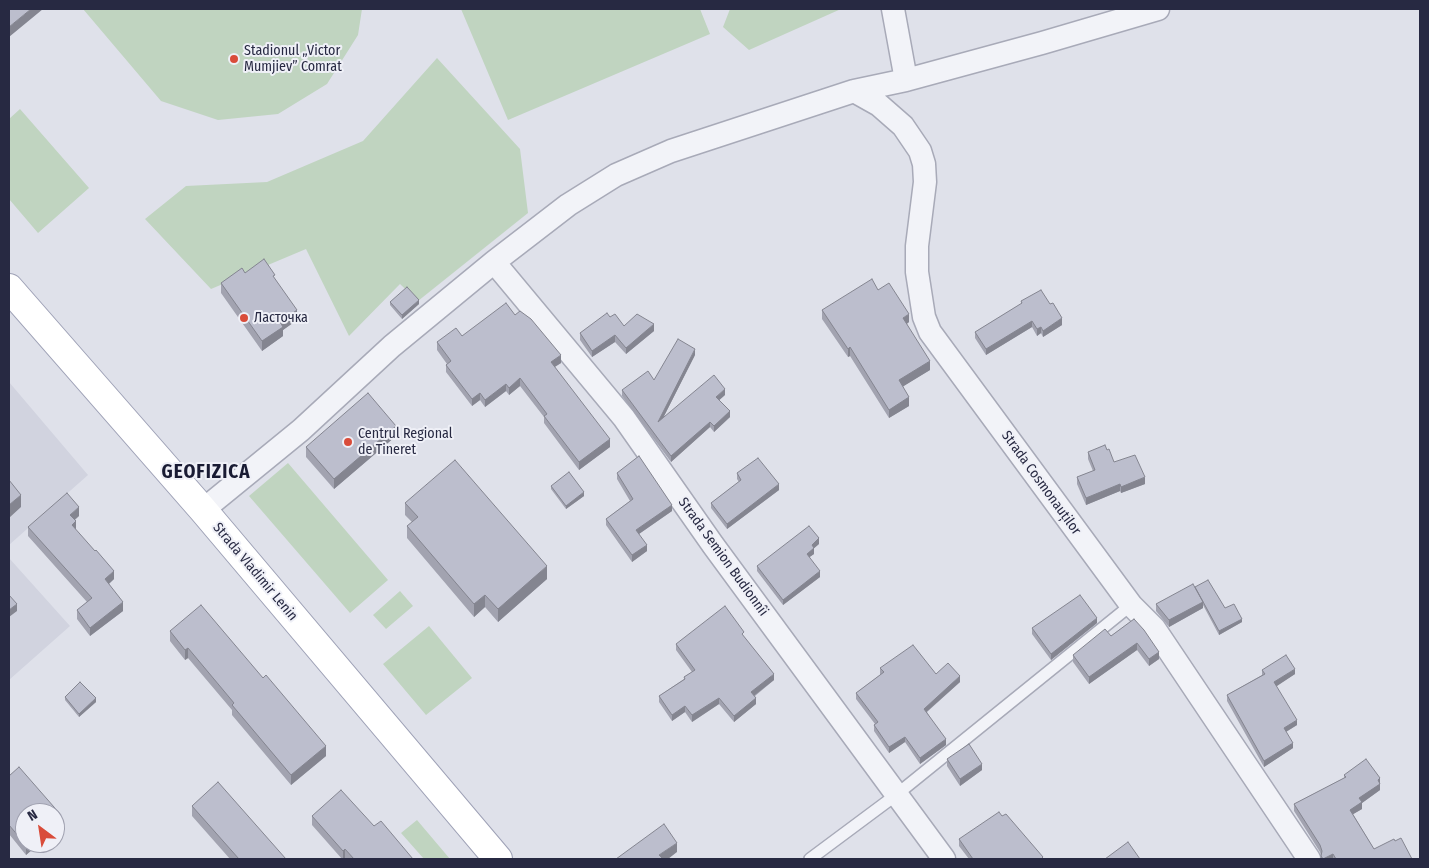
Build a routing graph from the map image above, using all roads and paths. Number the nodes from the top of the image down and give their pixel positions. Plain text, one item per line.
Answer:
1 (893, 9) edge
2 (1158, 9) edge
3 (906, 80) junction
4 (854, 91) junction
5 (494, 262) junction
6 (9, 288) edge
7 (203, 510) junction
8 (1131, 605) junction
9 (896, 795) junction
10 (498, 859) edge
11 (810, 859) edge
12 (944, 859) edge
13 (1309, 859) edge

1 - 3 street
2 - 3 street
3 - 4 street
4 - 5 street
4 - 8 street, Strada Cosmonauților
5 - 7 street
5 - 9 street, Strada Semion Budionnîi
6 - 7 main road, Strada Vladimir Lenin
7 - 10 main road, Strada Vladimir Lenin
8 - 9 lane
8 - 13 street, Strada Cosmonauților
9 - 11 lane
9 - 12 street, Strada Semion Budionnîi

